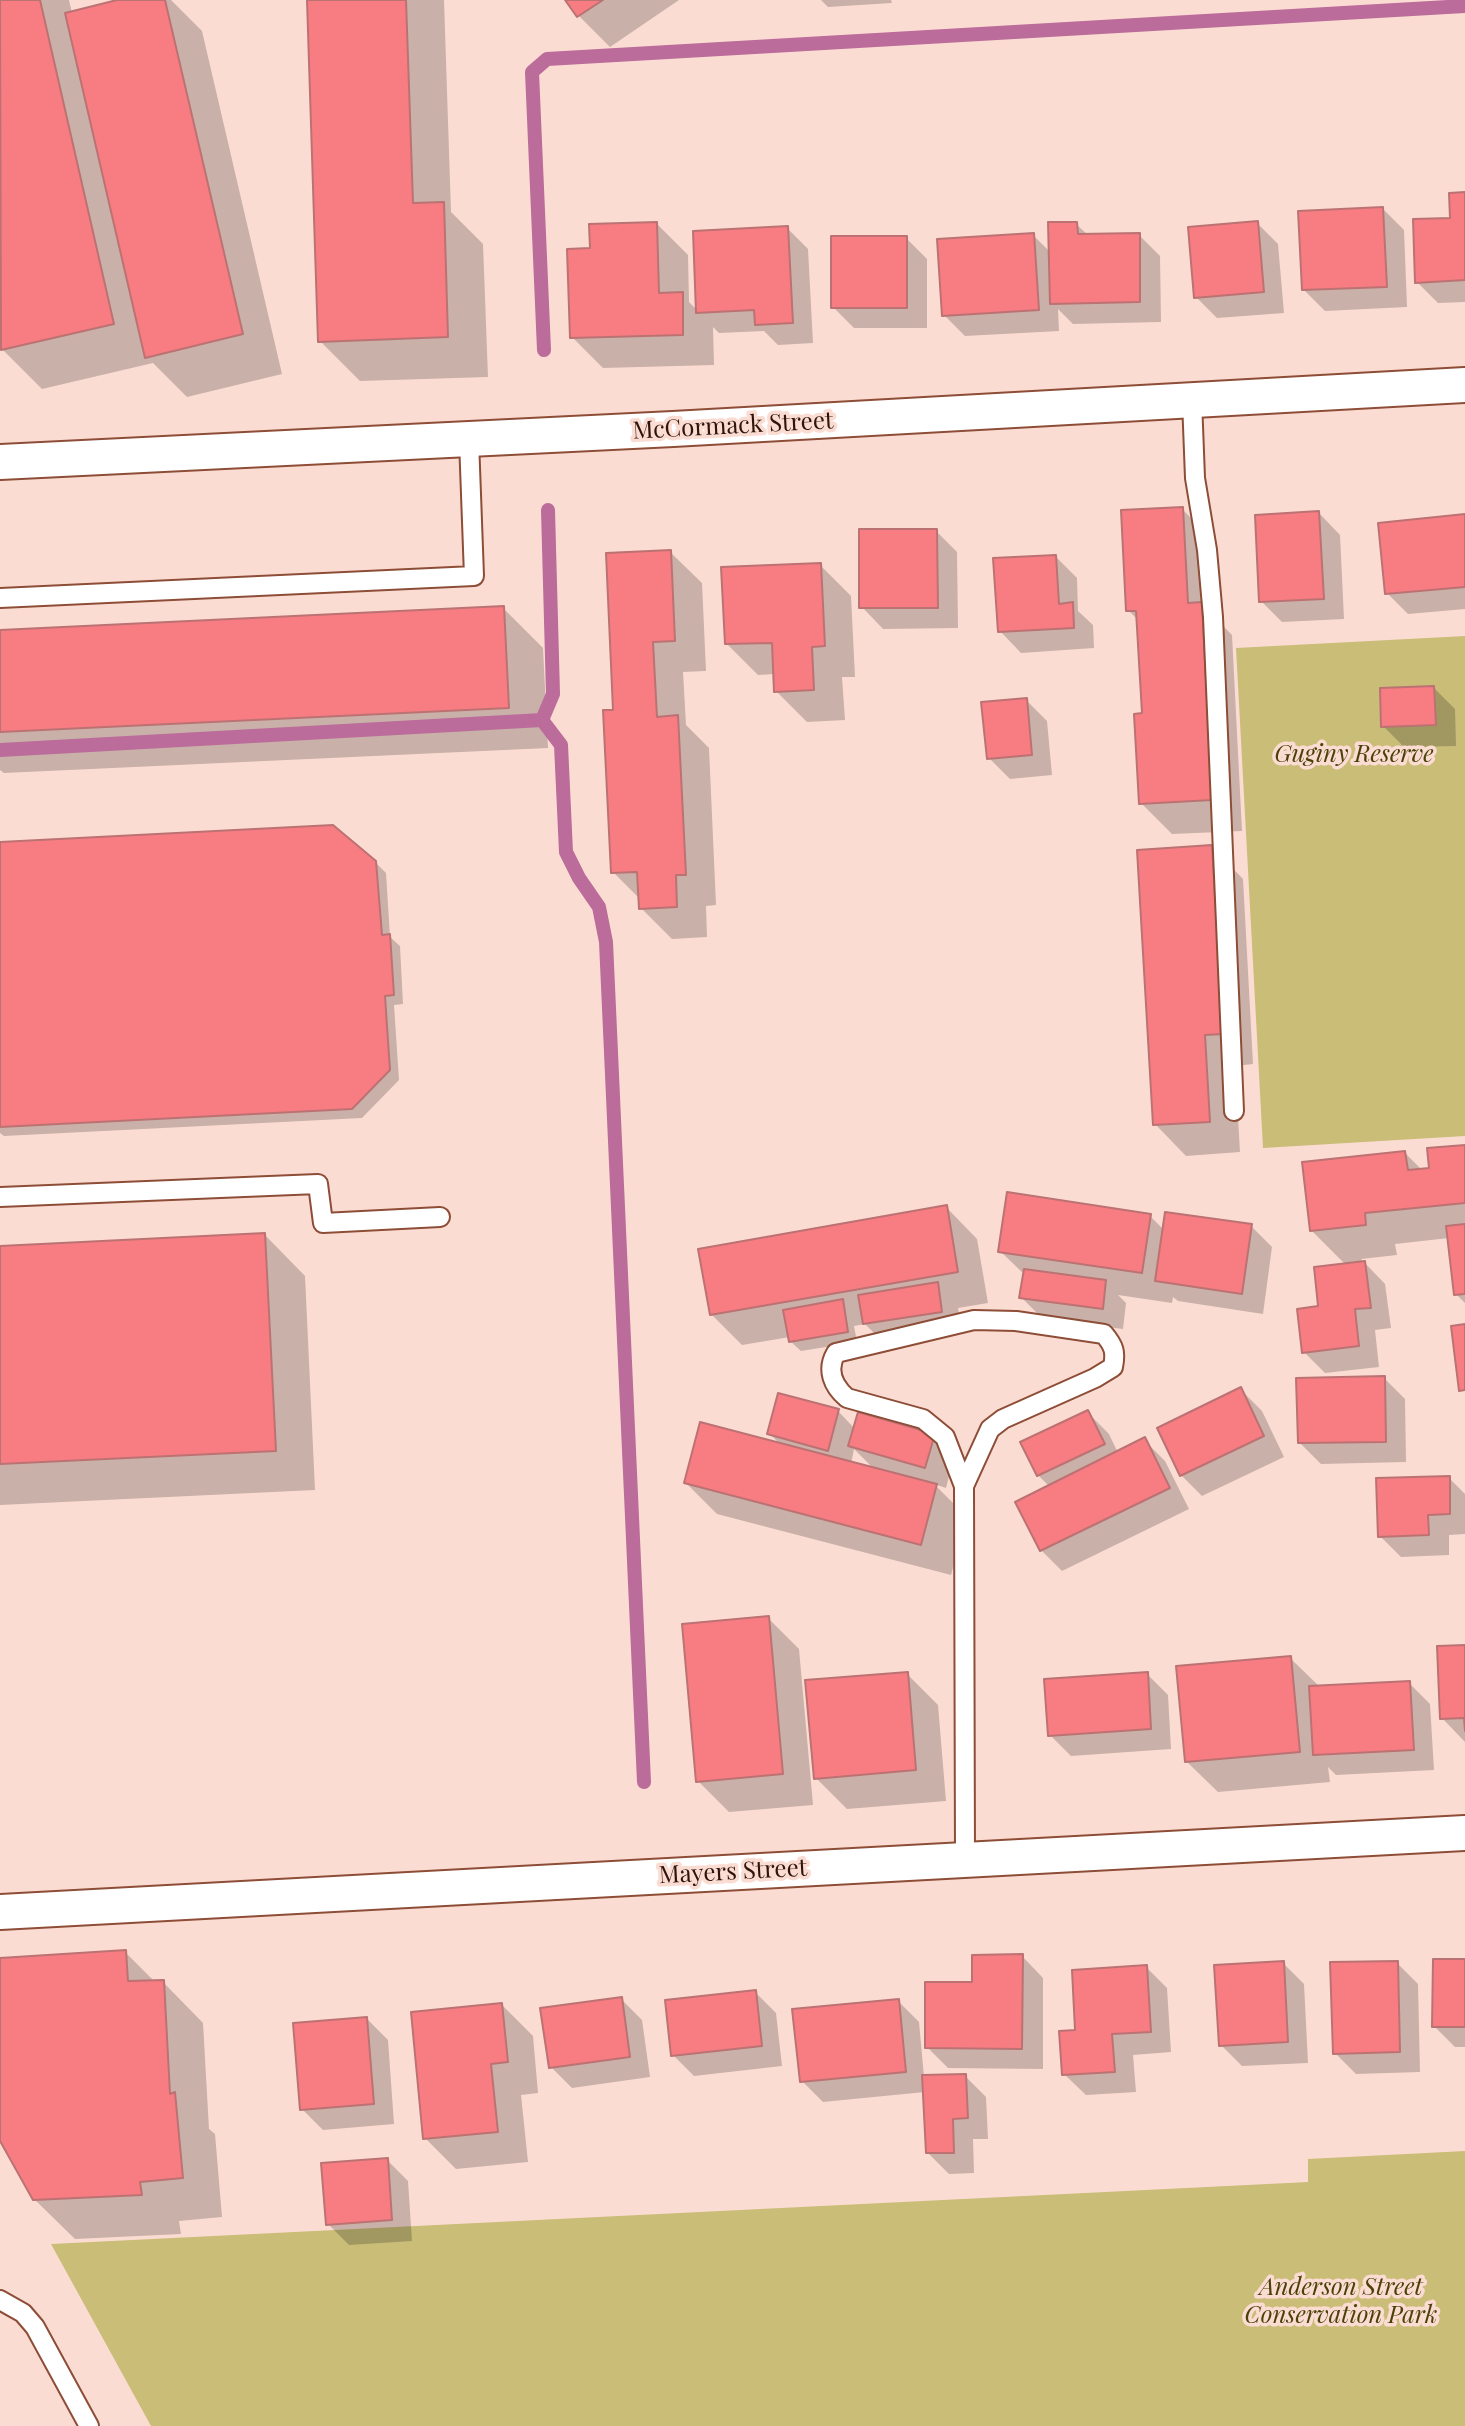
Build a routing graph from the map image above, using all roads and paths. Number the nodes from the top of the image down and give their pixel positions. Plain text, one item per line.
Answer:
1 (1465, 385) edge
2 (1192, 400) junction
3 (469, 440) junction
4 (0, 462) edge
5 (0, 598) edge
6 (1234, 1111) dead end
7 (0, 1197) edge
8 (440, 1217) dead end
9 (964, 1486) junction
10 (1465, 1833) edge
11 (965, 1860) junction
12 (0, 1912) edge
13 (0, 2300) edge
14 (89, 2426) edge

1 - 2 street, McCormack Street
2 - 3 street, McCormack Street
2 - 6 lane
3 - 4 street, McCormack Street
3 - 5 lane
7 - 8 lane
9 - 9 lane
9 - 11 lane
10 - 11 street, Mayers Street
11 - 12 street, Mayers Street
13 - 14 lane

